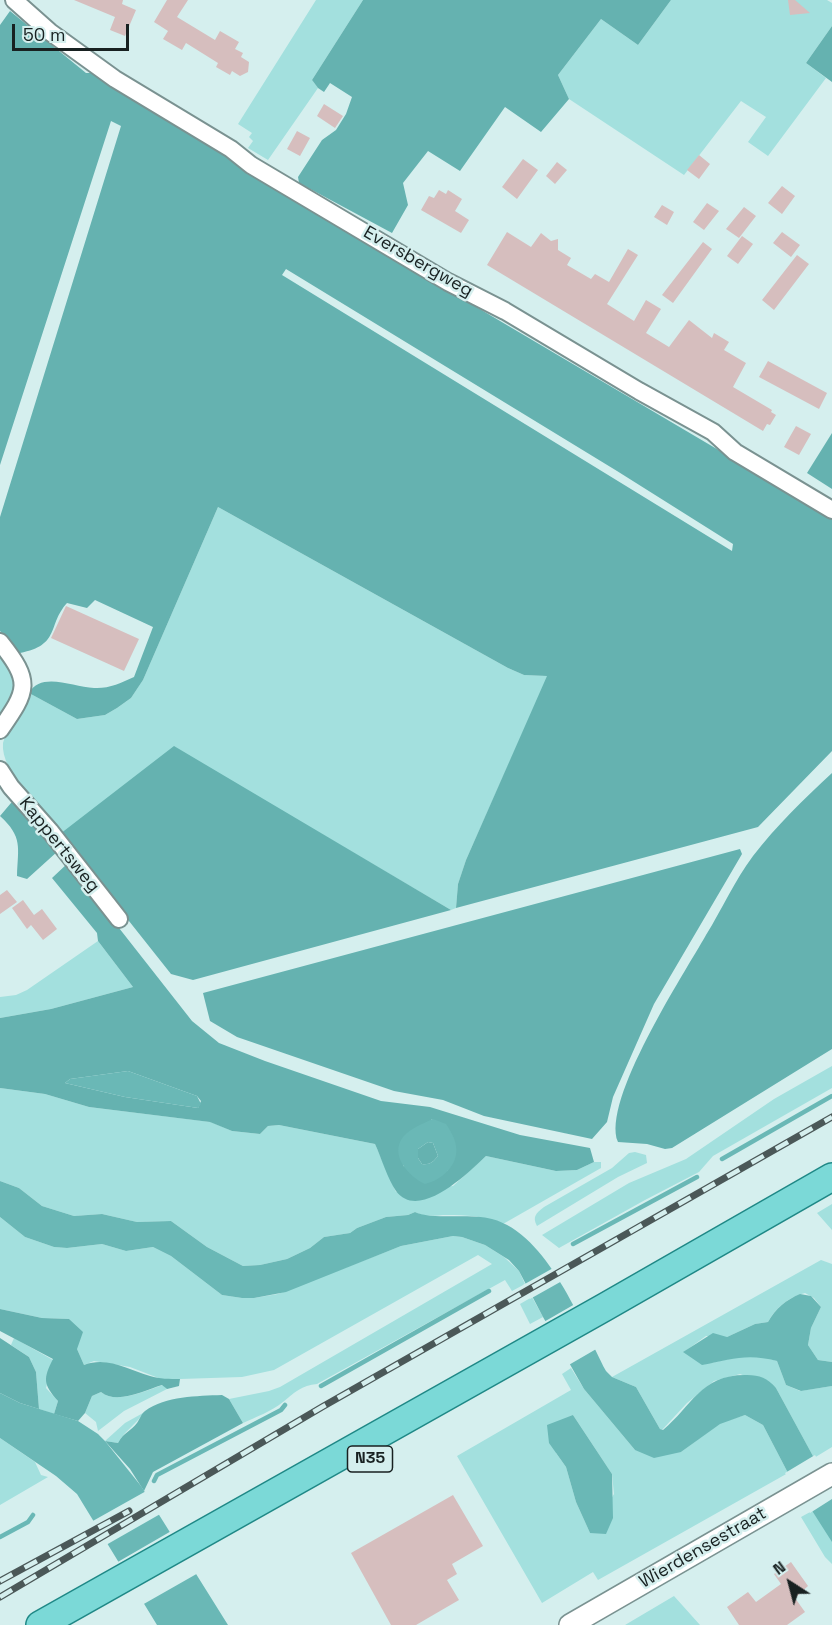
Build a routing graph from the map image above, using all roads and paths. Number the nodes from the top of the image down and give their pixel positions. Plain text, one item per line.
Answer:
1 (14, 0) edge
2 (832, 510) edge
3 (0, 642) edge
4 (0, 730) edge
5 (0, 770) edge
6 (118, 919) dead end
7 (832, 1177) edge
8 (832, 1195) edge
9 (610, 1314) junction
10 (832, 1474) edge
11 (120, 1589) junction
12 (568, 1624) edge
13 (40, 1625) edge
14 (72, 1625) edge

1 - 2 street, Eversbergweg
3 - 4 street
5 - 6 street, Kappertsweg
7 - 9 main road, N35
8 - 9 main road, N35
9 - 11 main road, N35
10 - 12 street, Wierdensestraat
11 - 13 main road, N35
11 - 14 main road, N35

